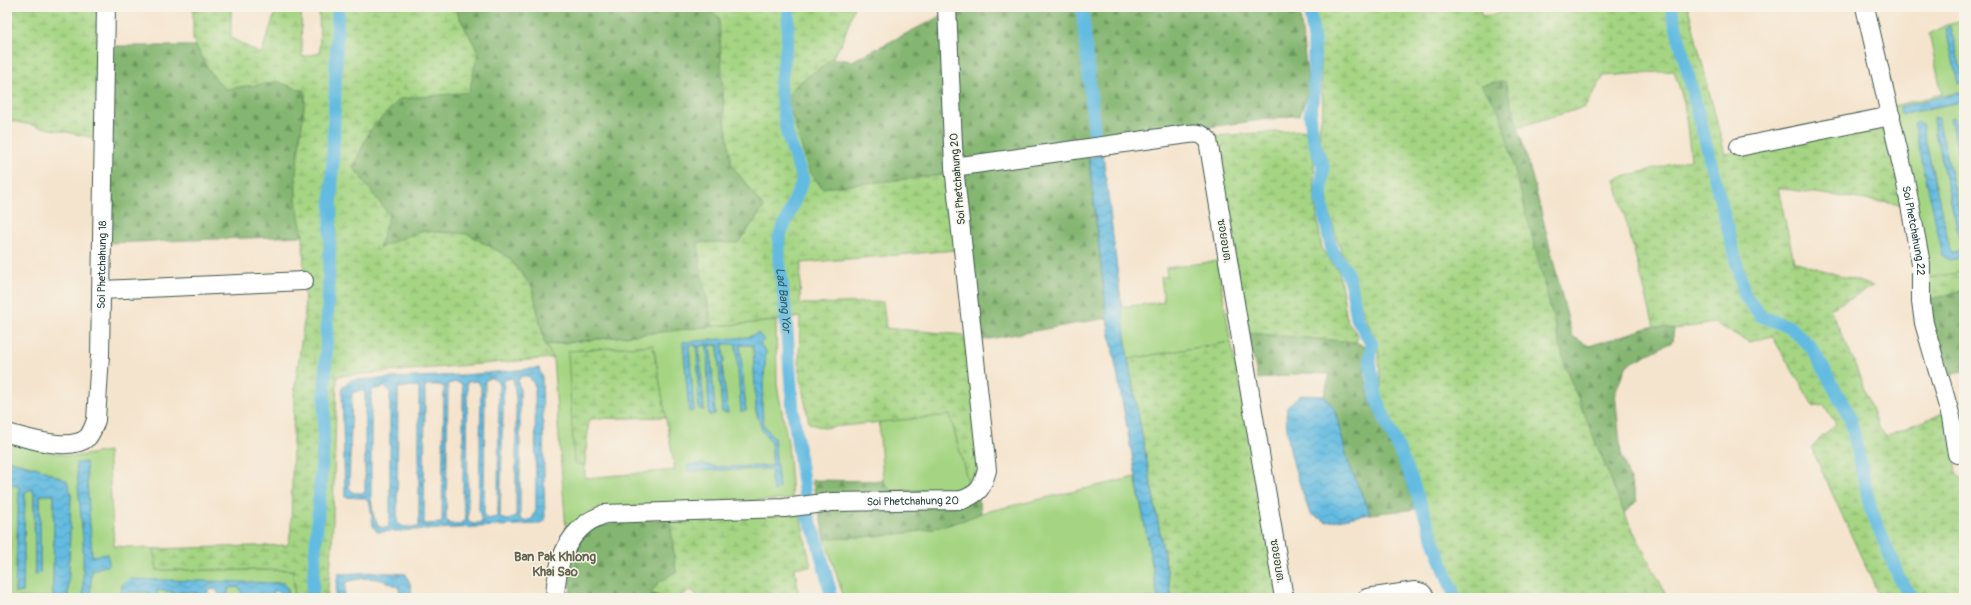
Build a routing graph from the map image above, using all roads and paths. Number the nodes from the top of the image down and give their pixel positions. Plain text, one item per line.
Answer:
1 (106, 7) edge
2 (947, 7) edge
3 (1865, 7) edge
4 (1891, 116) junction
5 (1739, 147) dead end
6 (954, 167) junction
7 (304, 281) dead end
8 (101, 290) junction
9 (7, 433) edge
10 (1957, 454) dead end
11 (555, 598) edge
12 (1284, 598) edge
13 (1367, 598) edge
14 (1426, 598) edge

1 - 8 street, Soi Phetchahung 18
2 - 6 street, Soi Phetchahung 20
3 - 4 street, Soi Phetchahung 22
4 - 5 street
4 - 10 street, Soi Phetchahung 22
6 - 11 street, Soi Phetchahung 20
6 - 12 street, ซอยอบต.
7 - 8 street
8 - 9 street, Soi Phetchahung 18
13 - 14 street

